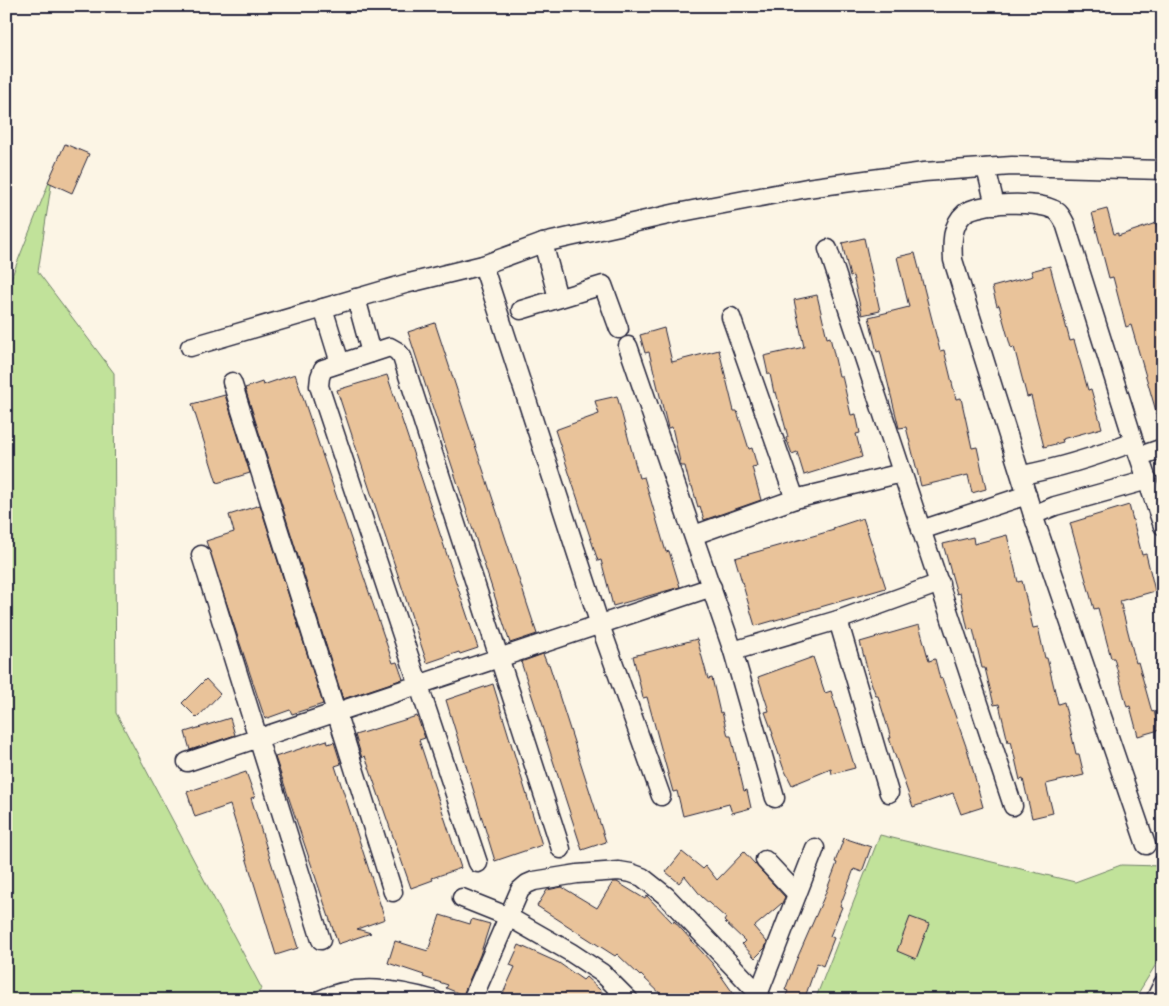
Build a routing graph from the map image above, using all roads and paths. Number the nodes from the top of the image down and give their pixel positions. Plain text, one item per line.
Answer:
1 (986, 168) junction
2 (1163, 170) edge
3 (995, 205) junction
4 (542, 243) junction
5 (828, 249) dead end
6 (484, 265) junction
7 (356, 298) junction
8 (558, 298) junction
9 (323, 308) junction
10 (521, 310) dead end
11 (731, 317) dead end
12 (619, 329) dead end
13 (628, 346) dead end
14 (190, 347) dead end
15 (371, 353) junction
16 (340, 364) junction
17 (232, 382) dead end
18 (1163, 448) edge
19 (1137, 449) junction
20 (902, 473) junction
21 (1022, 475) junction
22 (1148, 480) junction
23 (1027, 495) junction
24 (794, 499) junction
25 (1033, 515) junction
26 (1163, 526) edge
27 (921, 530) junction
28 (694, 535) junction
29 (201, 555) dead end
30 (940, 583) junction
31 (712, 587) junction
32 (838, 620) junction
33 (600, 625) junction
34 (733, 651) junction
35 (499, 658) junction
36 (419, 685) junction
37 (337, 712) junction
38 (259, 738) junction
39 (188, 762) dead end
40 (889, 793) dead end
41 (661, 796) dead end
42 (775, 798) dead end
43 (1013, 806) dead end
44 (1146, 845) dead end
45 (815, 848) dead end
46 (560, 849) dead end
47 (765, 860) dead end
48 (478, 862) dead end
49 (393, 892) dead end
50 (797, 894) junction
51 (462, 898) dead end
52 (507, 916) junction
53 (321, 940) dead end
54 (1163, 984) edge
55 (757, 996) edge
56 (320, 1000) edge
57 (434, 1000) edge
58 (472, 1000) edge
59 (629, 1000) edge
60 (1155, 1000) edge

1 - 2 street
1 - 3 street
1 - 4 street
3 - 19 street
3 - 21 street
4 - 6 street
4 - 8 street
5 - 20 street
6 - 7 street
6 - 33 street
7 - 9 street
7 - 15 street
8 - 10 street
8 - 12 street
9 - 14 street
9 - 16 street
11 - 24 street
13 - 28 street
15 - 16 street
15 - 35 street
16 - 36 street
17 - 37 street
18 - 19 street
19 - 21 street
19 - 22 street
20 - 24 street
20 - 27 street
21 - 23 street
22 - 25 street
22 - 26 street
23 - 25 street
23 - 27 street
24 - 28 street
25 - 44 street
27 - 30 street
28 - 31 street
29 - 38 street
30 - 32 street
30 - 43 street
31 - 33 street
31 - 34 street
32 - 34 street
32 - 40 street
33 - 35 street
33 - 41 street
34 - 42 street
35 - 36 street
35 - 46 street
36 - 37 street
36 - 48 street
37 - 38 street
37 - 49 street
38 - 39 street
38 - 53 street
45 - 50 street
47 - 50 street
50 - 55 street
51 - 52 street
52 - 55 street
52 - 58 street
52 - 59 street
54 - 60 street
56 - 57 street

